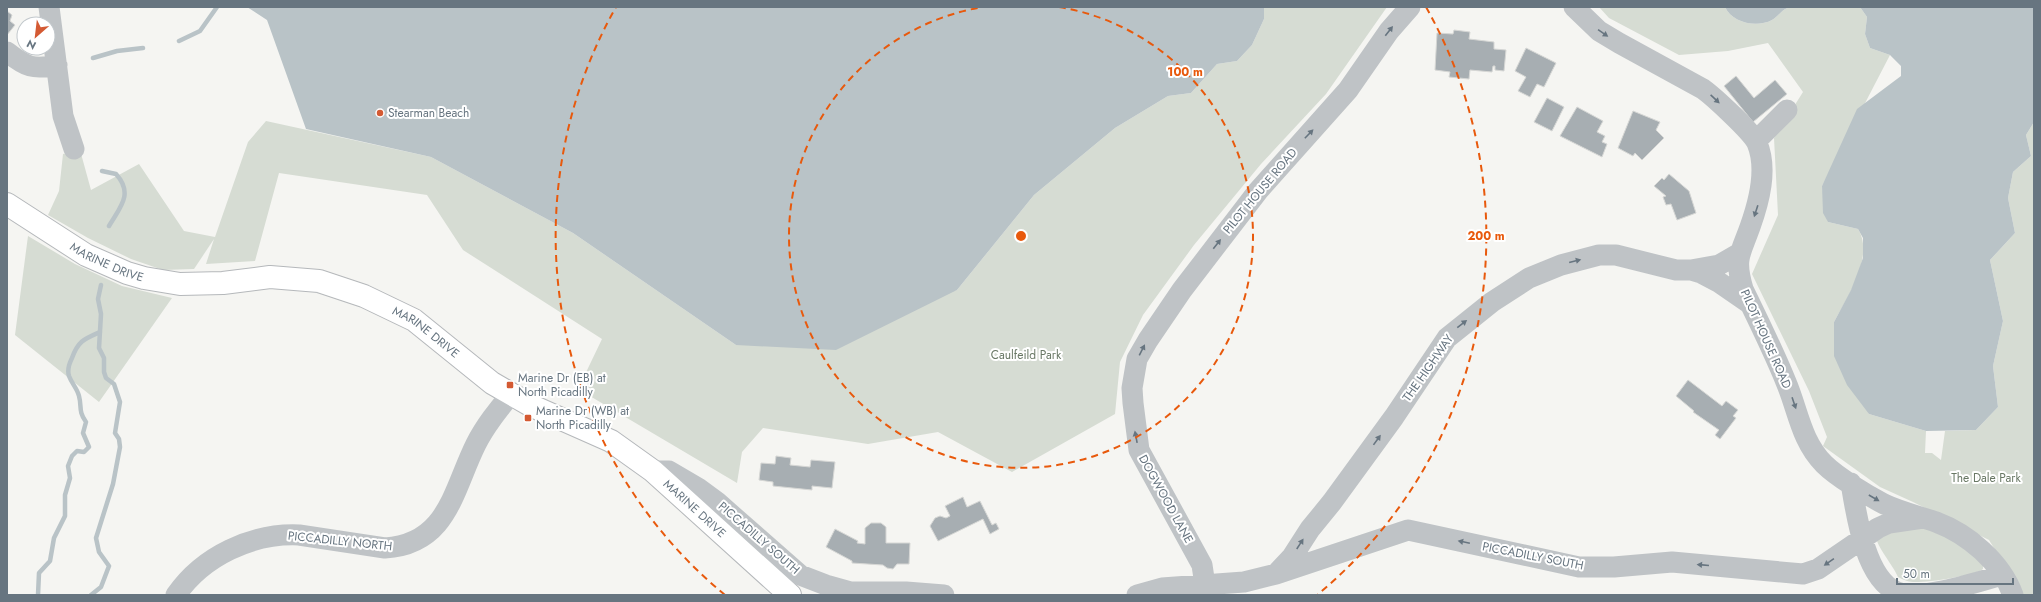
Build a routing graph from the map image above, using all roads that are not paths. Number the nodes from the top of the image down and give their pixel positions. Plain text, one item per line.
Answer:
1 (48, 7) edge
2 (1410, 7) edge
3 (1574, 7) edge
4 (7, 52) edge
5 (57, 65) junction
6 (1787, 110) dead end
7 (1756, 141) junction
8 (74, 149) dead end
9 (7, 204) edge
10 (1738, 254) junction
11 (1691, 270) junction
12 (1750, 303) junction
13 (1132, 388) joint
14 (511, 394) junction
15 (653, 471) junction
16 (1851, 483) junction
17 (1923, 518) junction
18 (1861, 540) junction
19 (1276, 574) junction
20 (2002, 575) junction
21 (1204, 585) junction
22 (176, 595) edge
23 (790, 595) edge
24 (944, 595) edge
25 (1137, 595) edge
26 (2013, 595) edge

1 - 5 street
13 -> 2 street, PILOT HOUSE ROAD
3 -> 7 street
4 - 5 street
5 - 8 street
6 - 7 street
7 -> 10 street, PILOT HOUSE ROAD
9 - 14 main road, MARINE DRIVE
10 - 11 street, THE HIGHWAY
10 - 12 street, PILOT HOUSE ROAD
11 - 12 street, THE HIGHWAY
19 -> 11 street, THE HIGHWAY
12 -> 16 street, PILOT HOUSE ROAD
21 -> 13 street, DOGWOOD LANE
14 - 15 main road, MARINE DRIVE
14 - 22 street, PICCADILLY NORTH
15 - 23 main road, MARINE DRIVE
15 - 24 street, PICCADILLY SOUTH
16 -> 17 street, PILOT HOUSE ROAD
16 - 18 street
17 - 18 street, PICCADILLY SOUTH
17 - 20 street, PILOT HOUSE ROAD
18 -> 19 street, PICCADILLY SOUTH
18 - 20 street
19 - 21 street, PICCADILLY SOUTH
20 - 26 street, PILOT HOUSE ROAD
21 - 25 street, PICCADILLY SOUTH

